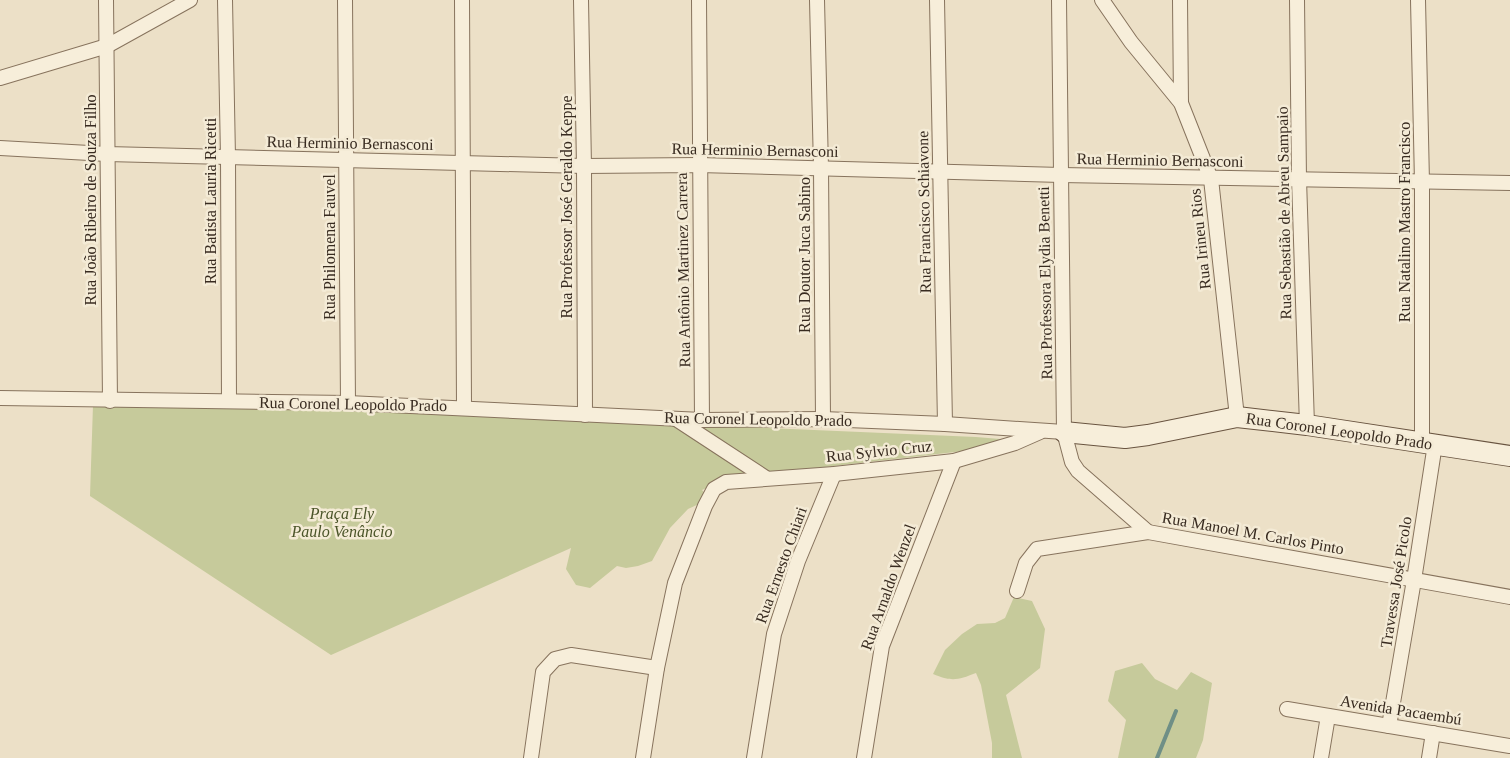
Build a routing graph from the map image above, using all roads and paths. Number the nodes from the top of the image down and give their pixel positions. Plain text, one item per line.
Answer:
1 (106, 0) edge
2 (190, 0) edge
3 (225, 0) edge
4 (345, 0) edge
5 (462, 0) edge
6 (581, 0) edge
7 (699, 0) edge
8 (817, 0) edge
9 (938, 0) edge
10 (1060, 0) edge
11 (1102, 0) edge
12 (1180, 0) edge
13 (1296, 0) edge
14 (1418, 0) edge
15 (107, 46) junction
16 (0, 78) edge
17 (1181, 103) junction
18 (0, 148) edge
19 (107, 154) junction
20 (228, 157) junction
21 (346, 160) junction
22 (463, 163) junction
23 (699, 165) junction
24 (584, 166) junction
25 (821, 168) junction
26 (941, 172) junction
27 (1061, 175) junction
28 (1211, 179) junction
29 (1300, 179) junction
30 (1422, 182) junction
31 (1510, 184) edge
32 (0, 398) edge
33 (110, 401) junction
34 (229, 401) junction
35 (348, 403) junction
36 (464, 407) junction
37 (585, 414) junction
38 (1236, 417) junction
39 (676, 418) junction
40 (823, 419) junction
41 (702, 420) junction
42 (945, 424) junction
43 (1307, 425) junction
44 (1043, 431) junction
45 (1064, 432) junction
46 (1429, 444) junction
47 (1510, 456) edge
48 (954, 461) junction
49 (834, 474) junction
50 (766, 478) junction
51 (1148, 532) junction
52 (1414, 580) junction
53 (1017, 591) dead end
54 (1510, 597) edge
55 (657, 668) junction
56 (1287, 709) dead end
57 (1328, 716) junction
58 (1389, 726) junction
59 (1433, 733) junction
60 (1510, 746) edge
61 (531, 758) edge
62 (643, 758) edge
63 (754, 758) edge
64 (864, 758) edge
65 (1322, 758) edge
66 (1429, 758) edge

1 - 15 street, Rua João Ribeiro de Souza Filho
2 - 15 street
3 - 20 street, Rua Batista Lauria Ricetti
4 - 21 street, Rua Philomena Fauvel
5 - 22 street
6 - 24 street, Rua Professor José Geraldo Keppe
7 - 23 street, Rua Antônio Martinez Carrera
8 - 25 street, Rua Doutor Juca Sabino
9 - 26 street, Rua Francisco Schiavone
10 - 27 street, Rua Professora Elydia Benetti
11 - 17 street, Rua Irineu Rios
12 - 17 street
13 - 29 street, Rua Sebastião de Abreu Sampaio
14 - 30 street, Rua Natalino Mastro Francisco
15 - 16 street
15 - 19 street, Rua João Ribeiro de Souza Filho
17 - 28 street, Rua Irineu Rios
18 - 19 street, Rua Herminio Bernasconi
19 - 20 street, Rua Herminio Bernasconi
19 - 33 street, Rua João Ribeiro de Souza Filho
20 - 21 street, Rua Herminio Bernasconi
20 - 34 street, Rua Batista Lauria Ricetti
21 - 22 street, Rua Herminio Bernasconi
21 - 35 street, Rua Philomena Fauvel
22 - 24 street, Rua Herminio Bernasconi
22 - 36 street
23 - 24 street, Rua Herminio Bernasconi
23 - 25 street, Rua Herminio Bernasconi
23 - 41 street, Rua Antônio Martinez Carrera
24 - 37 street, Rua Professor José Geraldo Keppe
25 - 26 street, Rua Herminio Bernasconi
25 - 40 street, Rua Doutor Juca Sabino
26 - 27 street, Rua Herminio Bernasconi
26 - 42 street, Rua Francisco Schiavone
27 - 28 street, Rua Herminio Bernasconi
27 - 45 street, Rua Professora Elydia Benetti
28 - 29 street, Rua Herminio Bernasconi
28 - 38 street, Rua Irineu Rios
29 - 30 street, Rua Herminio Bernasconi
29 - 43 street, Rua Sebastião de Abreu Sampaio
30 - 31 street, Rua Herminio Bernasconi
30 - 46 street, Rua Natalino Mastro Francisco
32 - 33 street, Rua Coronel Leopoldo Prado
33 - 34 street, Rua Coronel Leopoldo Prado
34 - 35 street, Rua Coronel Leopoldo Prado
35 - 36 street, Rua Coronel Leopoldo Prado
36 - 37 street, Rua Coronel Leopoldo Prado
37 - 39 street, Rua Coronel Leopoldo Prado
38 - 43 street, Rua Coronel Leopoldo Prado
38 - 45 street, Rua Coronel Leopoldo Prado
39 - 41 street, Rua Coronel Leopoldo Prado
39 - 50 street
40 - 41 street, Rua Coronel Leopoldo Prado
40 - 42 street, Rua Coronel Leopoldo Prado
42 - 44 street, Rua Coronel Leopoldo Prado
43 - 46 street, Rua Coronel Leopoldo Prado
44 - 45 street, Rua Coronel Leopoldo Prado
44 - 48 street, Rua Sylvio Cruz
45 - 51 street, Rua Professora Elydia Benetti
46 - 47 street, Rua Coronel Leopoldo Prado
46 - 52 street, Travessa José Picolo
48 - 49 street, Rua Sylvio Cruz
48 - 64 street, Rua Arnaldo Wenzel
49 - 50 street, Rua Sylvio Cruz
49 - 63 street, Rua Ernesto Chiari
50 - 55 street, Rua Sylvio Cruz
51 - 52 street, Rua Manoel M. Carlos Pinto
51 - 53 street, Rua Manoel M. Carlos Pinto
52 - 54 street, Rua Manoel M. Carlos Pinto
52 - 58 street, Travessa José Picolo
55 - 61 street
55 - 62 street
56 - 57 street, Avenida Pacaembú
57 - 58 street, Avenida Pacaembú
57 - 65 street
58 - 59 street, Avenida Pacaembú
59 - 60 street, Avenida Pacaembú
59 - 66 street

